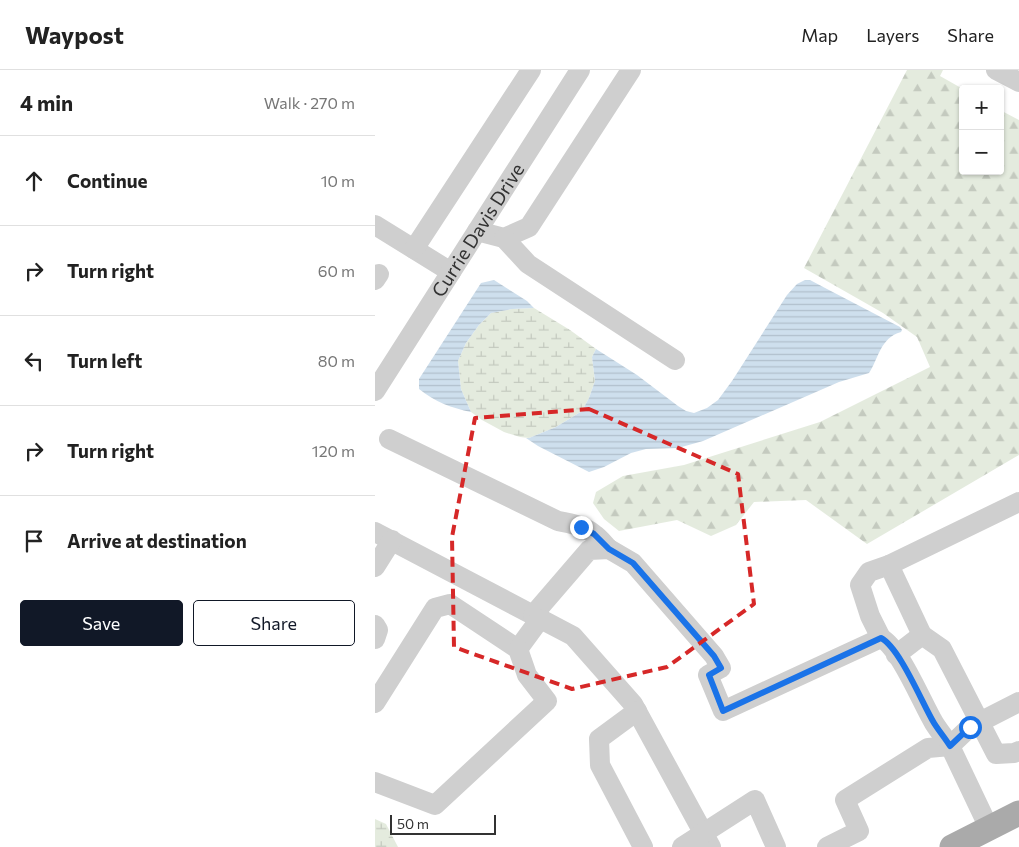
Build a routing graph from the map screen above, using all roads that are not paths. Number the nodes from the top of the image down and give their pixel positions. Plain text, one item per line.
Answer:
1 (531, 70) edge
2 (580, 70) edge
3 (631, 70) edge
4 (996, 70) edge
5 (1019, 82) edge
6 (375, 224) edge
7 (477, 231) junction
8 (504, 238) junction
9 (414, 249) junction
10 (451, 272) junction
11 (675, 360) dead end
12 (375, 391) edge
13 (389, 439) dead end
14 (1019, 502) edge
15 (383, 536) edge
16 (609, 549) junction
17 (889, 565) junction
18 (375, 567) edge
19 (536, 617) junction
20 (375, 625) edge
21 (922, 635) junction
22 (881, 638) junction
23 (375, 639) edge
24 (518, 650) junction
25 (896, 654) junction
26 (1019, 702) edge
27 (375, 703) edge
28 (637, 711) junction
29 (979, 722) junction
30 (950, 746) junction
31 (1019, 751) edge
32 (375, 782) edge
33 (1019, 813) edge
34 (989, 828) junction
35 (707, 840) edge
36 (643, 847) edge
37 (682, 847) edge
38 (776, 847) edge
39 (827, 847) edge
40 (952, 847) edge

1 - 9 street
2 - 7 street, Currie Davis Drive
3 - 8 street
4 - 5 street
6 - 9 street
7 - 8 street
7 - 10 street, Currie Davis Drive
8 - 11 street
9 - 10 street
10 - 12 street, Currie Davis Drive
13 - 16 street
14 - 17 street
15 - 18 street
15 - 19 street
16 - 19 street
16 - 22 street
17 - 21 street
17 - 22 street
19 - 24 street
19 - 28 street
20 - 23 street
21 - 25 street
21 - 29 street
22 - 25 street
24 - 27 street
24 - 32 street
25 - 30 street
26 - 29 street
28 - 35 street
28 - 36 street
29 - 30 street
29 - 31 street
30 - 34 street
30 - 39 street
33 - 34 main road
34 - 40 main road
35 - 37 street
35 - 38 street

